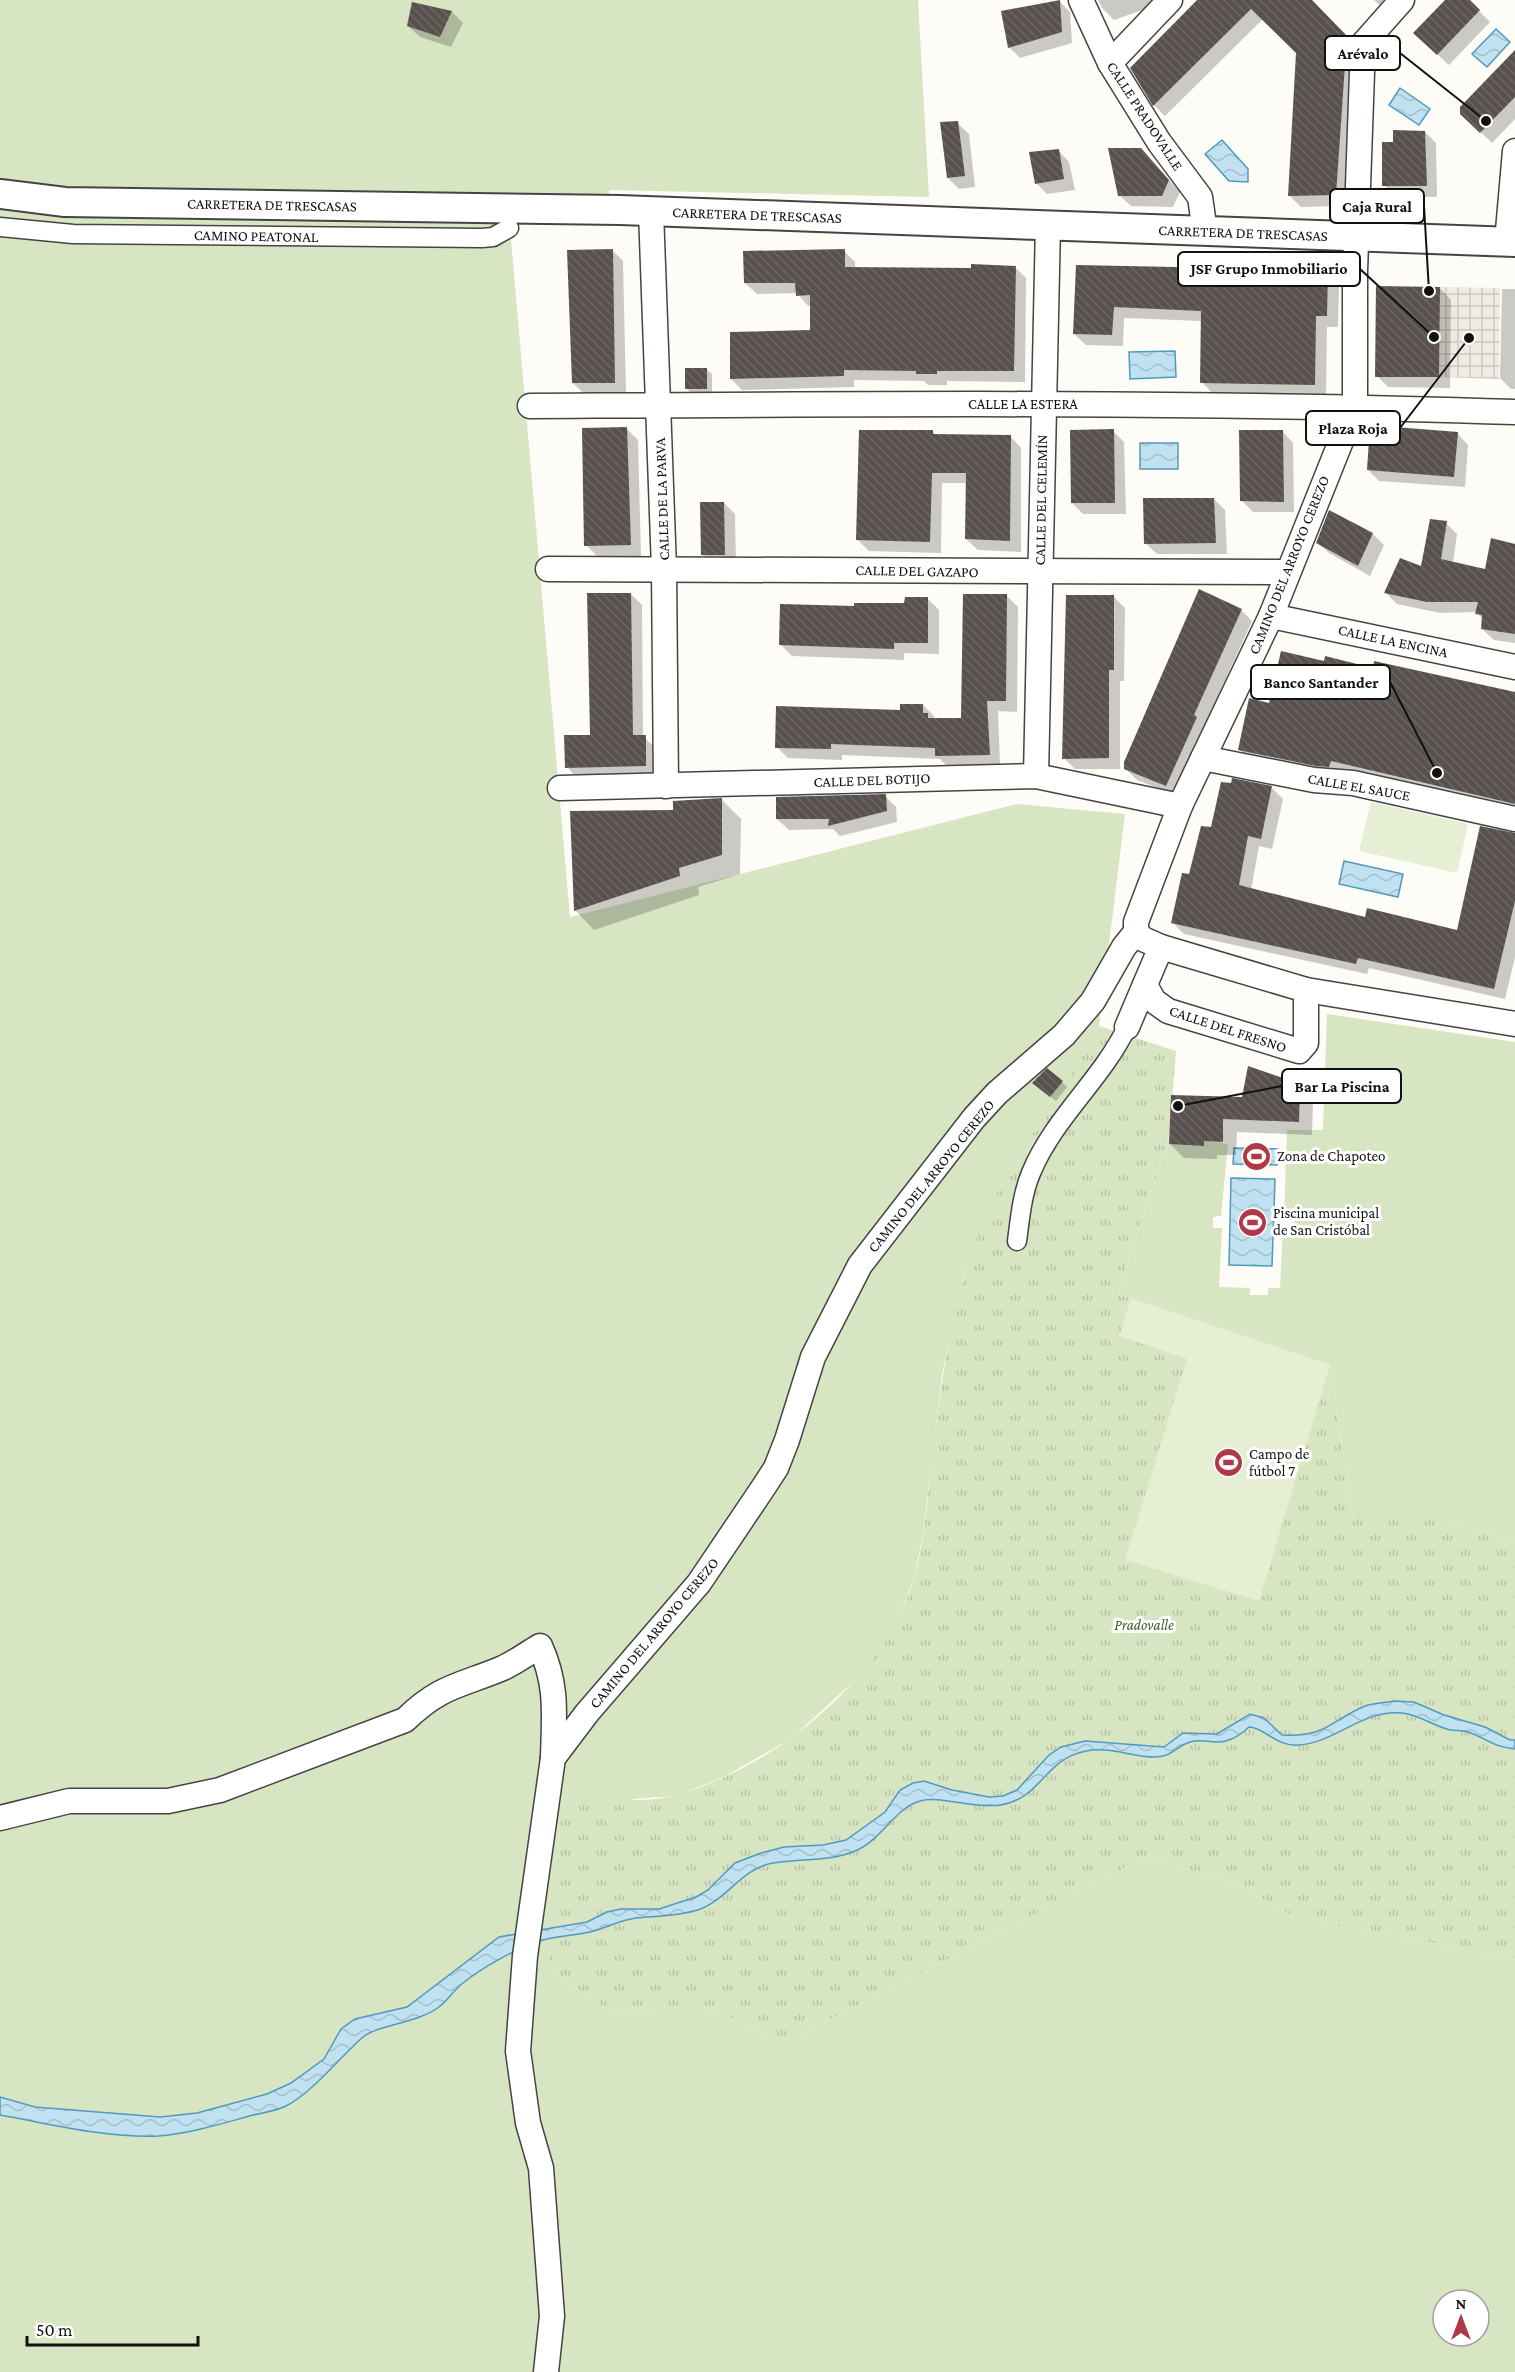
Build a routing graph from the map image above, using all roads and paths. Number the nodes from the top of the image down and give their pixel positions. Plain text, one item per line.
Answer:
1 (1081, 0) edge
2 (1170, 0) edge
3 (1402, 0) edge
4 (1110, 63) junction
5 (1515, 151) edge
6 (0, 194) edge
7 (651, 211) junction
8 (1048, 224) junction
9 (0, 227) edge
10 (509, 228) dead end
11 (1205, 232) junction
12 (1356, 237) junction
13 (1511, 242) edge
14 (1043, 403) junction
15 (659, 405) junction
16 (530, 406) dead end
17 (1355, 406) junction
18 (1515, 412) edge
19 (548, 569) dead end
20 (664, 569) junction
21 (1040, 572) junction
22 (1287, 572) junction
23 (1271, 616) junction
24 (1515, 667) edge
25 (1203, 758) junction
26 (1036, 776) junction
27 (666, 786) junction
28 (560, 788) dead end
29 (1180, 806) junction
30 (1515, 819) edge
31 (1137, 932) junction
32 (1161, 947) junction
33 (1144, 985) junction
34 (1306, 990) junction
35 (1514, 1018) edge
36 (1127, 1027) joint
37 (1017, 1241) dead end
38 (553, 1758) junction
39 (0, 1818) edge
40 (546, 2372) edge

1 - 4 street, CALLE PRADOVALLE
2 - 4 street
3 - 12 street, CAMINO DEL ARROYO CEREZO
4 - 11 street, CALLE PRADOVALLE
5 - 13 street
6 - 7 street, CARRETERA DE TRESCASAS
7 - 8 street, CARRETERA DE TRESCASAS
7 - 15 street, CALLE DE LA PARVA
8 - 11 street, CARRETERA DE TRESCASAS
8 - 14 street, CALLE DEL CELEMÍN
9 - 10 street, CAMINO PEATONAL
11 - 12 street, CARRETERA DE TRESCASAS
12 - 13 street, CARRETERA DE TRESCASAS
12 - 17 street, CAMINO DEL ARROYO CEREZO
14 - 15 street, CALLE LA ESTERA
14 - 17 street, CALLE LA ESTERA
14 - 21 street, CALLE DEL CELEMÍN
15 - 16 street, CALLE LA ESTERA
15 - 20 street, CALLE DE LA PARVA
17 - 18 street, CALLE LA ESTERA
17 - 22 street, CAMINO DEL ARROYO CEREZO
19 - 20 street, CALLE DEL GAZAPO
20 - 21 street, CALLE DEL GAZAPO
20 - 27 street, CALLE DE LA PARVA
21 - 22 street, CALLE DEL GAZAPO
21 - 26 street, CALLE DEL CELEMÍN
22 - 23 street, CAMINO DEL ARROYO CEREZO
23 - 24 street, CALLE LA ENCINA
23 - 25 street, CAMINO DEL ARROYO CEREZO
25 - 29 street, CAMINO DEL ARROYO CEREZO
25 - 30 street, CALLE EL SAUCE
26 - 27 street, CALLE DEL BOTIJO
26 - 29 street, CALLE DEL BOTIJO
27 - 28 street, CALLE DEL BOTIJO
29 - 31 street, CAMINO DEL ARROYO CEREZO
31 - 32 street
31 - 38 street, CAMINO DEL ARROYO CEREZO
32 - 33 street
32 - 34 street
33 - 34 street, CALLE DEL FRESNO
33 - 36 street
34 - 35 street
36 - 37 street
38 - 39 street, CAMINO DEL ARROYO CEREZO
38 - 40 street, CAMINO DEL ARROYO CEREZO

